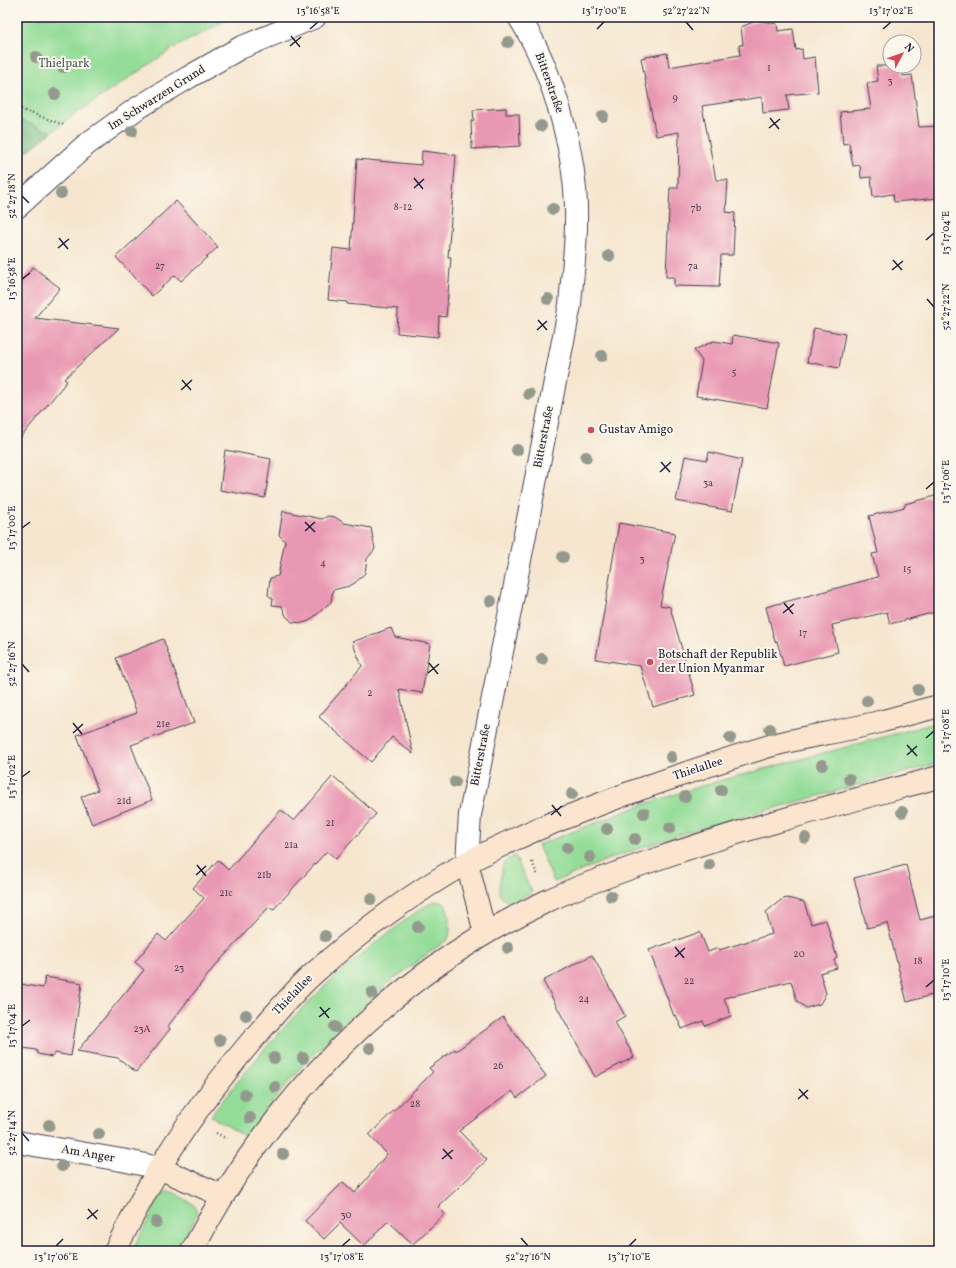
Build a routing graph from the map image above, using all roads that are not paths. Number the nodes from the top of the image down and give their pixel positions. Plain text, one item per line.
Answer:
1 (315, 17) edge
2 (519, 17) edge
3 (17, 207) edge
4 (939, 706) edge
5 (939, 777) edge
6 (467, 863) junction
7 (485, 933) junction
8 (17, 1142) edge
9 (159, 1168) junction
10 (223, 1196) junction
11 (115, 1251) edge
12 (192, 1251) edge

1 - 3 street, Im Schwarzen Grund
2 - 6 street, Bitterstraße
4 - 6 main road, Thielallee
5 - 7 main road
6 - 7 main road
6 - 9 main road, Thielallee
7 - 10 main road
8 - 9 street, Am Anger
9 - 10 main road
9 - 11 main road, Thielallee
10 - 12 main road

